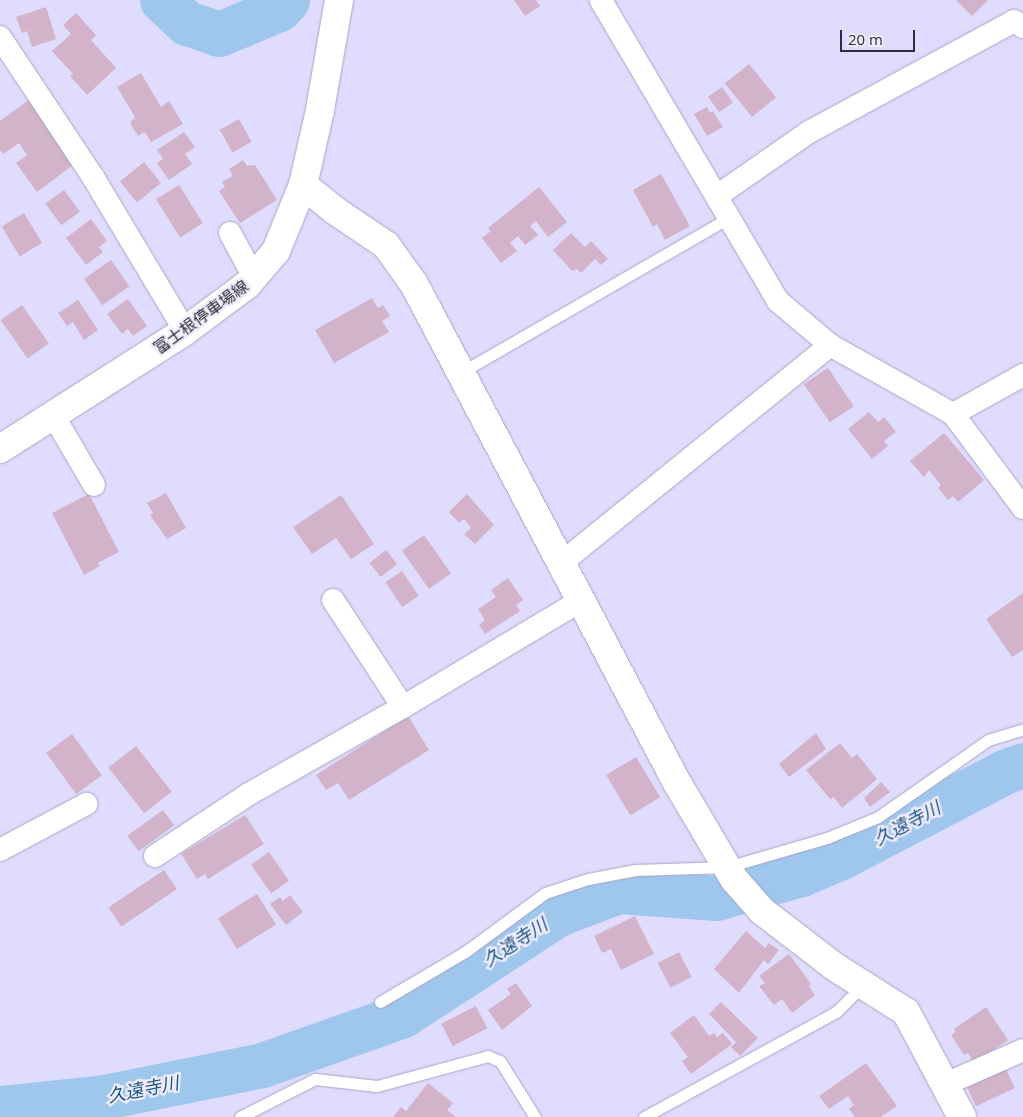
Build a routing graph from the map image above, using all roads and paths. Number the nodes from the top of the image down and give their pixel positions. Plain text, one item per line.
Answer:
1 (339, 0) edge
2 (601, 0) edge
3 (1023, 28) edge
4 (0, 37) edge
5 (303, 184) junction
6 (717, 196) junction
7 (730, 218) junction
8 (230, 233) dead end
9 (254, 277) junction
10 (185, 331) junction
11 (830, 345) junction
12 (460, 373) junction
13 (1023, 375) edge
14 (953, 414) junction
15 (53, 415) junction
16 (0, 449) edge
17 (94, 486) dead end
18 (1023, 508) edge
19 (560, 564) junction
20 (333, 600) dead end
21 (582, 600) junction
22 (403, 707) junction
23 (1023, 729) edge
24 (86, 804) dead end
25 (0, 850) edge
26 (155, 856) dead end
27 (730, 873) junction
28 (865, 984) junction
29 (380, 1002) dead end
30 (1023, 1050) edge
31 (946, 1084) junction
32 (240, 1117) edge
33 (535, 1117) edge
34 (644, 1117) edge
35 (962, 1117) edge

1 - 5 street, 富士根停車場線
2 - 6 street
3 - 6 street
4 - 10 street
5 - 9 street, 富士根停車場線
5 - 12 street
6 - 7 street
7 - 11 street
7 - 12 lane
8 - 9 street
9 - 10 street, 富士根停車場線
10 - 15 street, 富士根停車場線
11 - 14 street
11 - 19 street
12 - 19 street
13 - 14 street
14 - 18 street
15 - 16 street, 富士根停車場線
15 - 17 street
19 - 21 street
20 - 22 street
21 - 22 street
21 - 27 street
22 - 26 street
23 - 27 lane
24 - 25 street
27 - 28 street
27 - 29 lane
28 - 31 street
28 - 34 lane
30 - 31 street
31 - 35 street
32 - 33 lane

